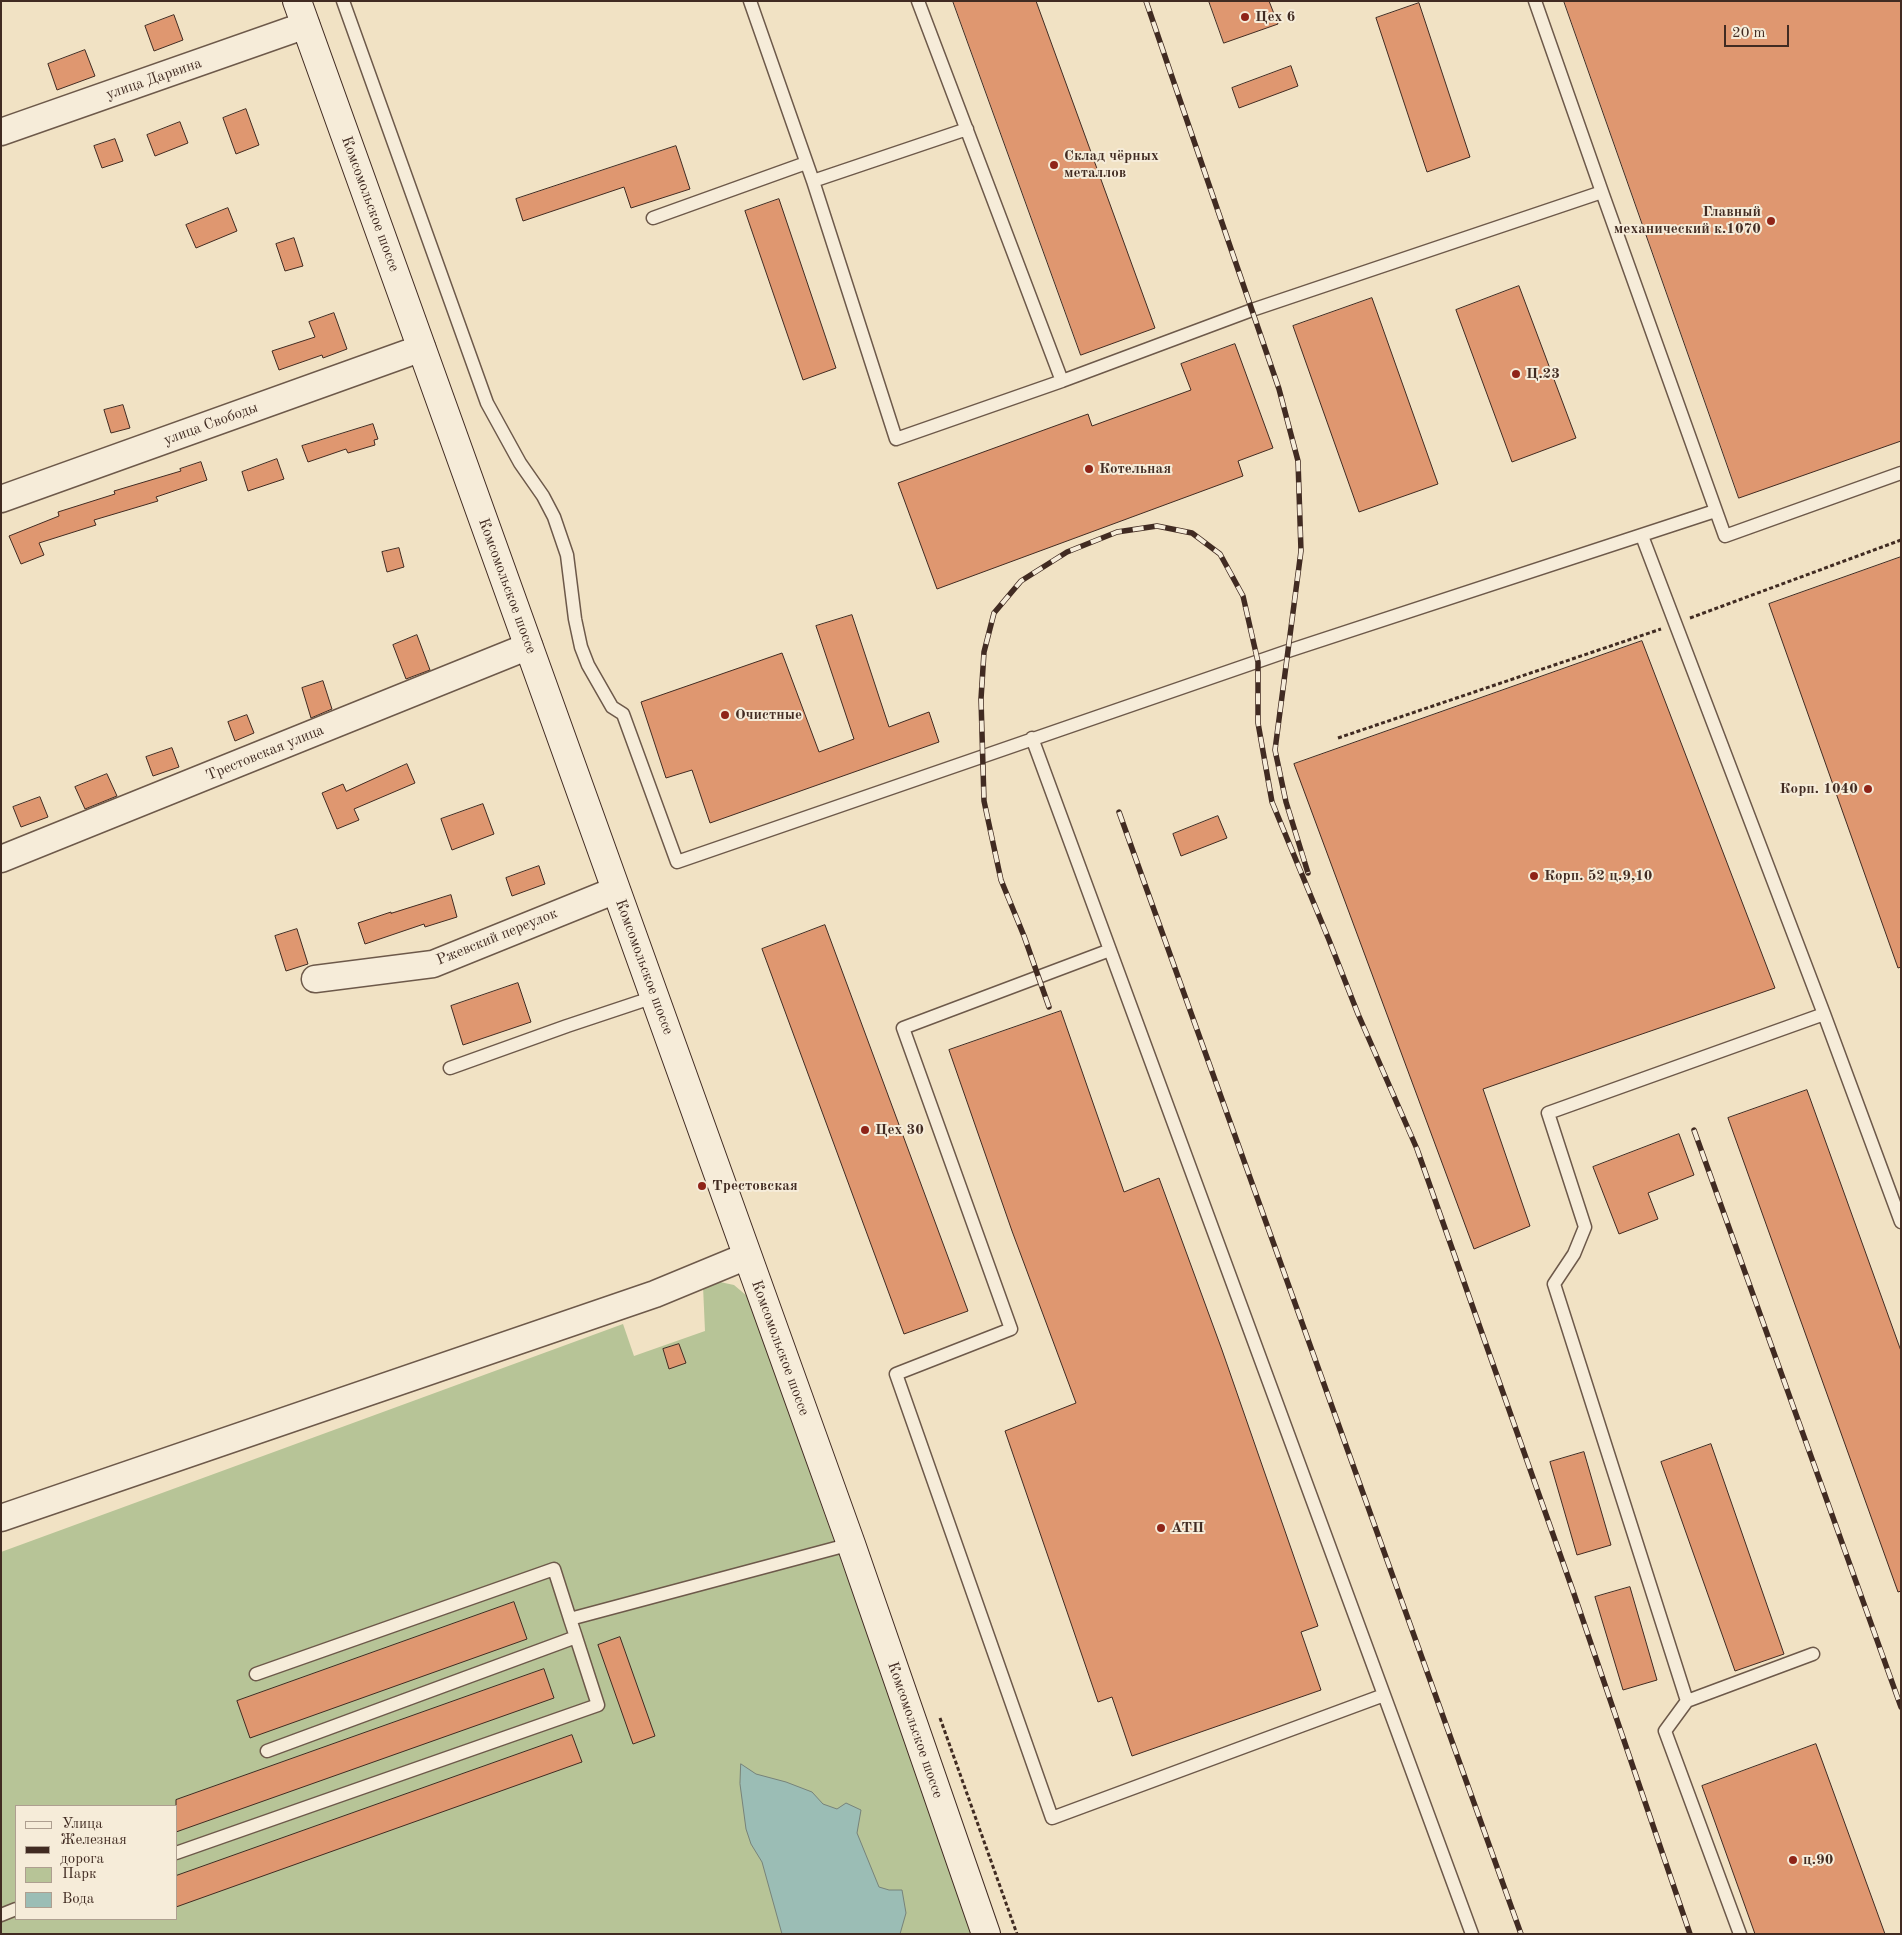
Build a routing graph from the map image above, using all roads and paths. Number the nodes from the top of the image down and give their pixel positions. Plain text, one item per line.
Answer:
1 (344, 1) edge
2 (750, 1) edge
3 (918, 1) edge
4 (1535, 1) edge
5 (302, 13) edge
6 (967, 129) junction
7 (1, 132) edge
8 (806, 163) junction
9 (813, 181) junction
10 (1602, 192) junction
11 (654, 218) dead end
12 (422, 348) junction
13 (1062, 381) junction
14 (1901, 473) edge
15 (1, 499) edge
16 (1714, 511) junction
17 (1642, 536) junction
18 (1901, 540) edge
19 (1676, 624) junction
20 (529, 646) junction
21 (1032, 738) junction
22 (1338, 738) dead end
23 (1, 859) edge
24 (616, 890) junction
25 (1110, 950) junction
26 (315, 979) dead end
27 (654, 997) junction
28 (1824, 1014) junction
29 (450, 1068) dead end
30 (1901, 1222) edge
31 (747, 1256) junction
32 (1, 1518) edge
33 (851, 1544) junction
34 (570, 1619) junction
35 (576, 1637) junction
36 (1813, 1654) dead end
37 (256, 1674) dead end
38 (1384, 1695) junction
39 (1687, 1701) junction
40 (267, 1750) dead end
41 (178, 1852) edge
42 (15, 1909) edge
43 (1, 1915) edge
44 (986, 1934) edge
45 (1472, 1934) edge
46 (1740, 1934) edge

1 - 21 lane
2 - 8 lane
3 - 6 lane
4 - 10 lane
5 - 7 street, улица Дарвина
5 - 12 main road, Комсомольское шоссе
6 - 9 lane
6 - 13 lane
8 - 9 lane
8 - 11 lane
9 - 13 lane
10 - 13 lane
10 - 16 lane
12 - 15 street, улица Свободы
12 - 20 main road, Комсомольское шоссе
14 - 16 lane
16 - 17 lane
17 - 19 lane
17 - 21 lane
18 - 19 path
19 - 22 path
19 - 28 lane
20 - 23 street, Трестовская улица
20 - 24 main road, Комсомольское шоссе
21 - 25 lane
24 - 26 street, Ржевский переулок
24 - 27 main road, Комсомольское шоссе
25 - 38 lane
25 - 38 lane
27 - 29 lane
27 - 31 main road, Комсомольское шоссе
28 - 30 lane
28 - 39 lane
31 - 32 street
31 - 33 main road, Комсомольское шоссе
33 - 34 lane
33 - 44 main road, Комсомольское шоссе
34 - 35 lane
34 - 37 lane
35 - 40 lane
35 - 41 lane
36 - 39 lane
38 - 45 lane
39 - 46 lane
42 - 43 lane

